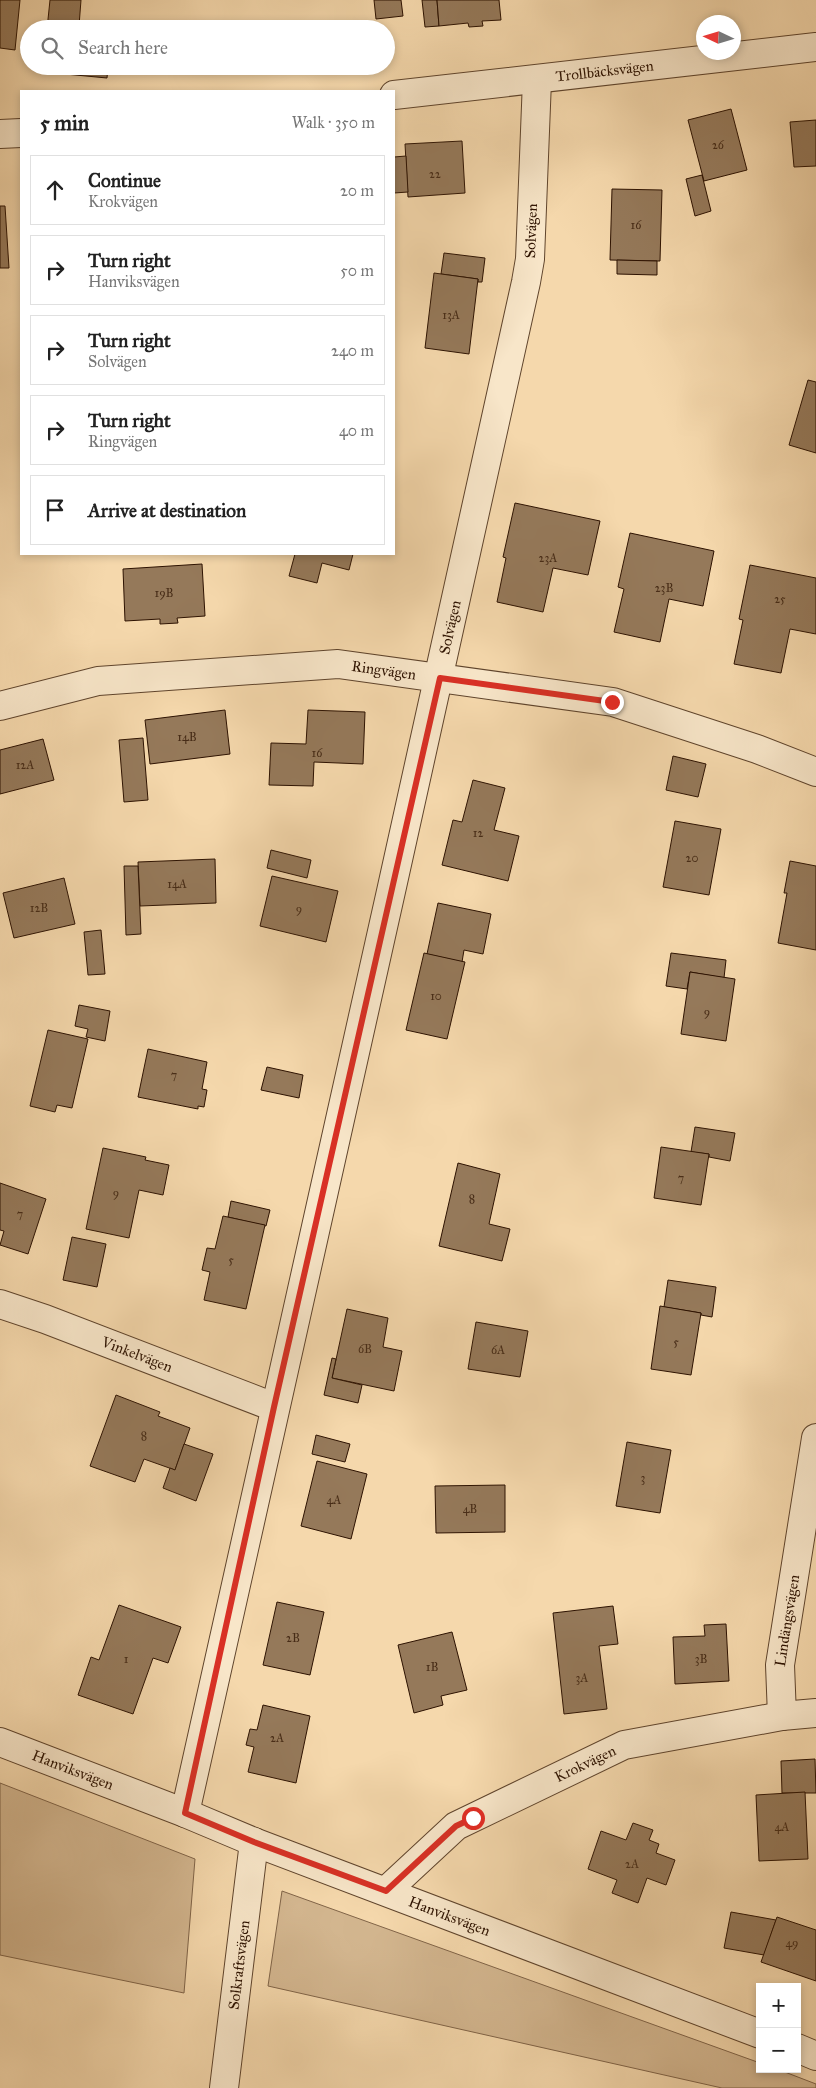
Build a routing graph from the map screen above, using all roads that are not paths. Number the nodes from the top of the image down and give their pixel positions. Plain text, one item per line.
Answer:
1 (816, 47) edge
2 (537, 80) junction
3 (395, 95) edge
4 (20, 133) edge
5 (0, 134) edge
6 (440, 678) junction
7 (0, 706) edge
8 (816, 772) edge
9 (0, 1304) edge
10 (274, 1407) junction
11 (816, 1438) edge
12 (816, 1713) edge
13 (782, 1716) junction
14 (0, 1742) edge
15 (185, 1813) junction
16 (254, 1842) junction
17 (386, 1891) junction
18 (756, 2032) edge
19 (801, 2050) edge
20 (816, 2056) edge
21 (224, 2088) edge

1 - 2 street, Trollbäcksvägen
2 - 3 street, Trollbäcksvägen
2 - 6 street, Solvägen
4 - 5 street
6 - 7 street, Ringvägen
6 - 8 street, Ringvägen
6 - 10 street, Solvägen
9 - 10 street, Vinkelvägen
10 - 15 street, Solvägen
11 - 13 street, Lindängsvägen
12 - 13 street, Krokvägen
13 - 17 street, Krokvägen
14 - 15 street, Hanviksvägen
15 - 16 street, Hanviksvägen
16 - 17 street, Hanviksvägen
16 - 21 street, Solkraftsvägen
17 - 18 street, Hanviksvägen
19 - 20 street

